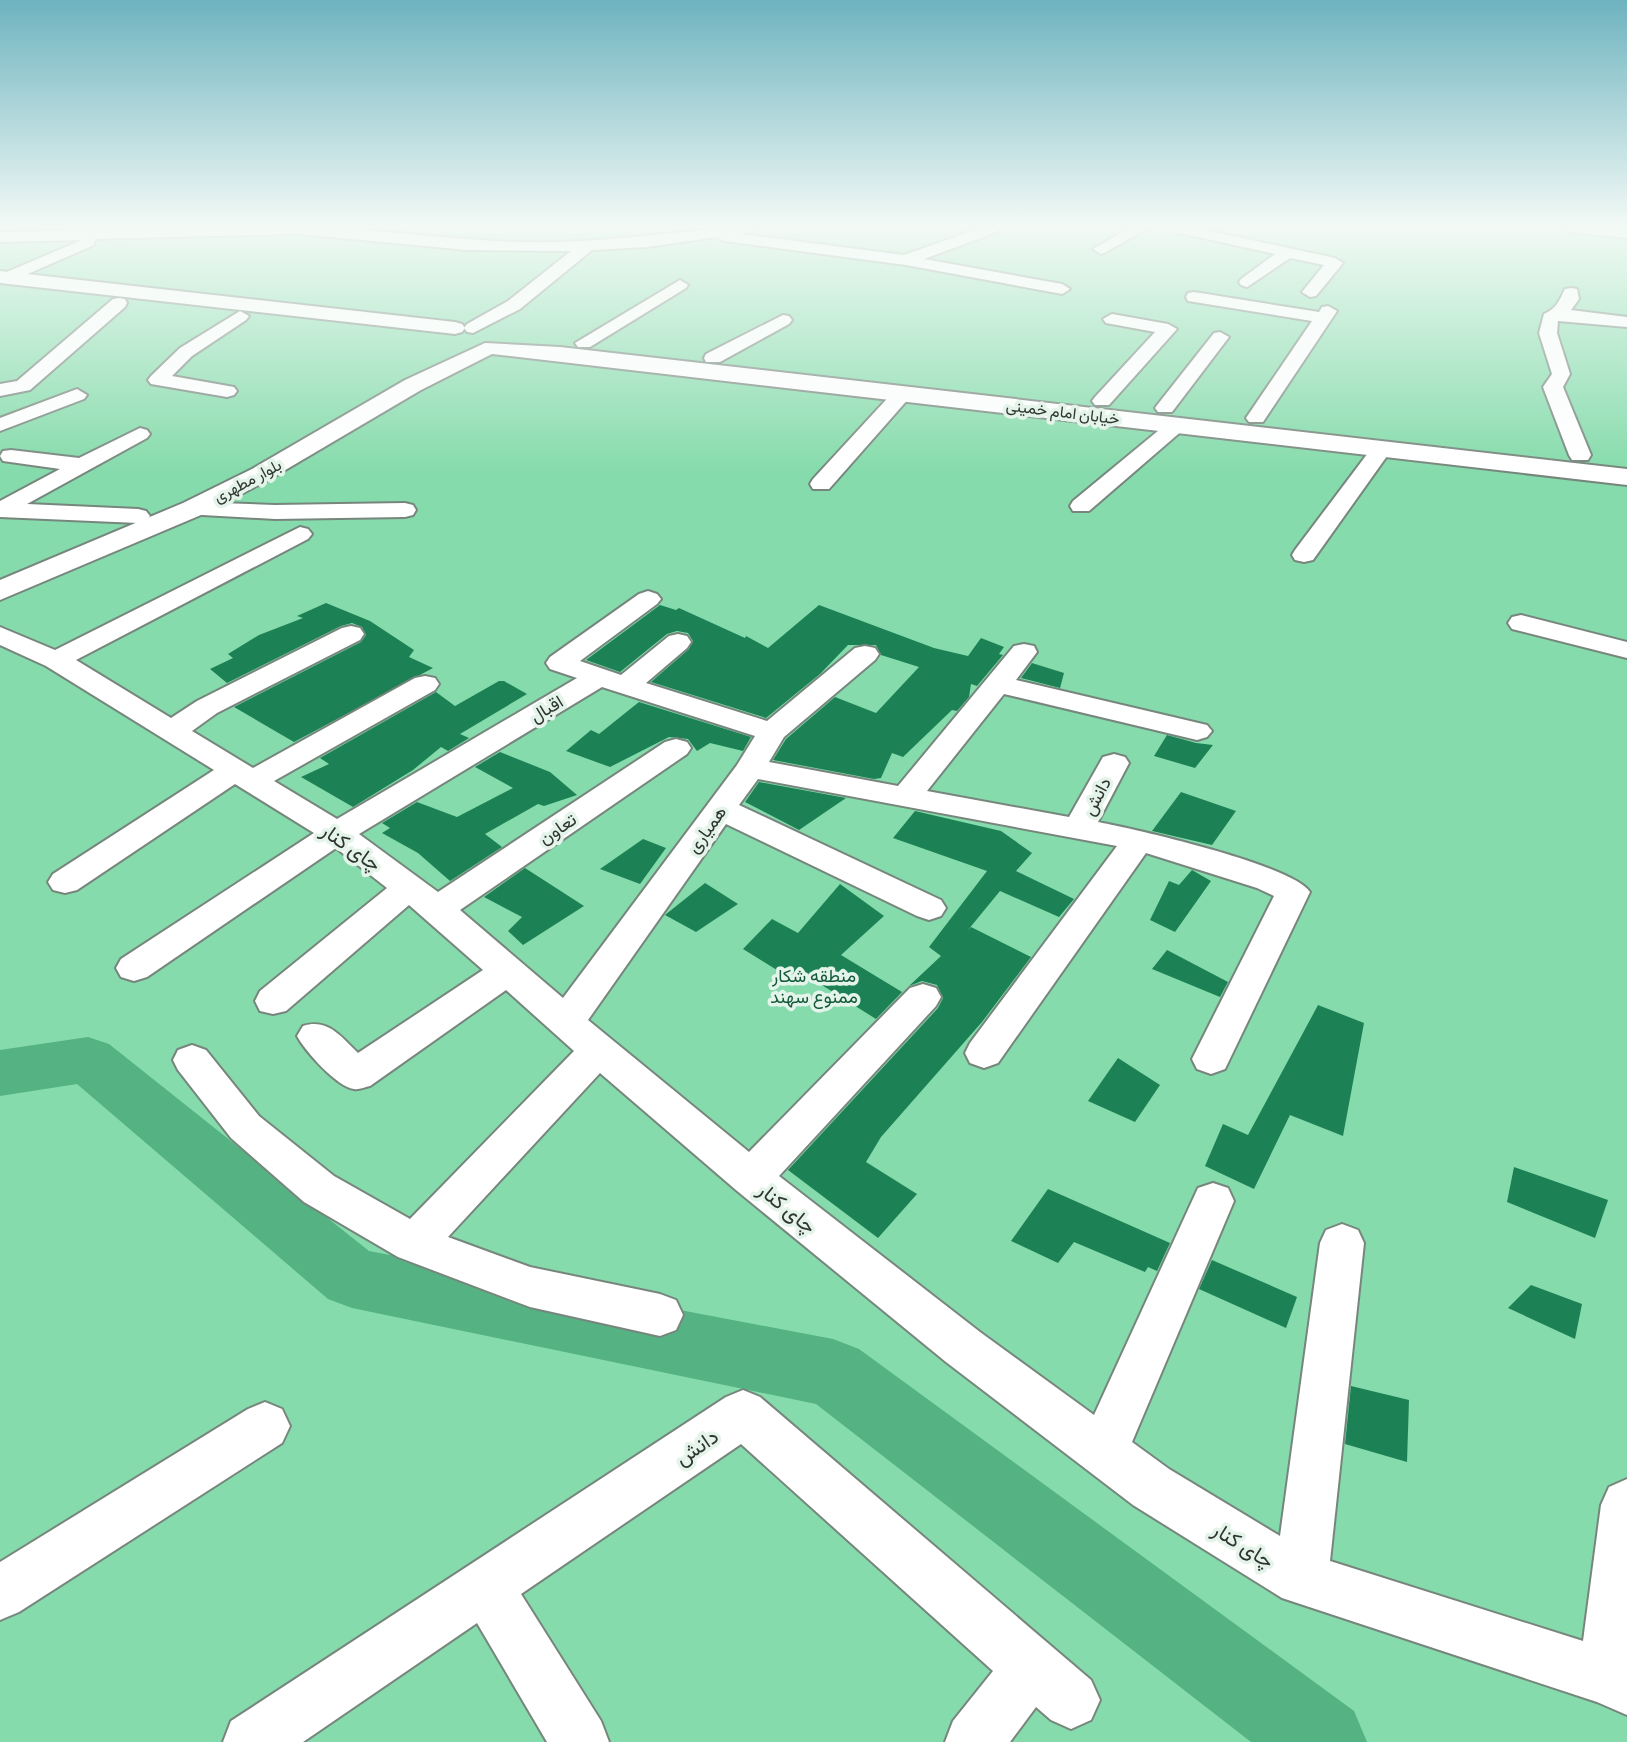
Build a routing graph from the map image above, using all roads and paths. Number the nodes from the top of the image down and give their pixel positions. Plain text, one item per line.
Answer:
1 (112, 309) edge
2 (178, 309) edge
3 (247, 309) edge
4 (509, 309) edge
5 (509, 309) edge
6 (644, 309) edge
7 (1289, 309) edge
8 (1563, 309) edge
9 (1559, 314) junction
10 (240, 316) junction
11 (1112, 319) dead end
12 (783, 320) dead end
13 (1627, 322) edge
14 (478, 336) junction
15 (1220, 337) dead end
16 (583, 350) junction
17 (713, 358) junction
18 (413, 385) junction
19 (23, 386) junction
20 (0, 390) edge
21 (228, 391) dead end
22 (903, 393) junction
23 (1102, 401) junction
24 (1171, 416) junction
25 (1256, 418) junction
26 (0, 425) edge
27 (141, 433) dead end
28 (1381, 449) junction
29 (1580, 455) junction
30 (10, 456) dead end
31 (1627, 460) edge
32 (82, 465) junction
33 (1627, 477) edge
34 (821, 484) dead end
35 (1081, 506) dead end
36 (192, 509) junction
37 (0, 510) edge
38 (405, 510) dead end
39 (138, 516) junction
40 (300, 534) dead end
41 (1304, 555) dead end
42 (0, 573) edge
43 (0, 591) edge
44 (648, 599) dead end
45 (1521, 623) dead end
46 (351, 634) dead end
47 (0, 635) edge
48 (678, 642) dead end
49 (1627, 650) edge
50 (1024, 652) dead end
51 (865, 654) dead end
52 (57, 660) junction
53 (613, 681) junction
54 (425, 684) dead end
55 (998, 684) junction
56 (1197, 730) dead end
57 (171, 732) junction
58 (772, 732) junction
59 (676, 748) dead end
60 (1114, 763) dead end
61 (750, 768) junction
62 (242, 776) junction
63 (908, 795) junction
64 (721, 809) junction
65 (1079, 829) junction
66 (337, 833) junction
67 (1139, 841) junction
68 (65, 881) dead end
69 (423, 898) junction
70 (929, 908) dead end
71 (134, 968) dead end
72 (509, 970) junction
73 (923, 997) dead end
74 (274, 1001) dead end
75 (566, 1022) junction
76 (316, 1037) dead end
77 (598, 1050) junction
78 (984, 1053) dead end
79 (1211, 1059) dead end
80 (192, 1060) dead end
81 (751, 1178) junction
82 (1213, 1201) dead end
83 (1342, 1243) dead end
84 (414, 1244) junction
85 (660, 1315) dead end
86 (265, 1426) dead end
87 (1103, 1451) junction
88 (1627, 1505) edge
89 (1301, 1579) junction
90 (485, 1586) junction
91 (0, 1594) edge
92 (1617, 1682) edge
93 (252, 1742) edge
94 (580, 1742) edge
95 (974, 1742) edge

1 - 19 street
2 - 10 main road, خیابان امام خمینی
3 - 14 main road, خیابان امام خمینی
4 - 14 street
5 - 14 street
6 - 16 street
7 - 25 street
8 - 9 street
9 - 13 street
9 - 29 street
10 - 14 main road, خیابان امام خمینی
10 - 21 street
11 - 23 street
12 - 17 street
14 - 16 main road, خیابان امام خمینی
14 - 18 main road, بلوار مطهری
14 - 39 main road, بلوار مطهری
15 - 24 street
16 - 17 main road, خیابان امام خمینی
16 - 18 main road
16 - 22 main road, خیابان امام خمینی
17 - 23 main road, خیابان امام خمینی
18 - 36 main road, بلوار مطهری
19 - 20 street
19 - 26 street
22 - 24 main road, خیابان امام خمینی
22 - 34 street
23 - 24 main road, خیابان امام خمینی
24 - 25 main road, خیابان امام خمینی
24 - 28 main road, خیابان امام خمینی
24 - 35 street
25 - 29 main road, خیابان امام خمینی
27 - 32 street
28 - 33 main road, خیابان امام خمینی
28 - 41 street
29 - 31 main road, خیابان امام خمینی
30 - 32 street
32 - 37 street
36 - 38 street
36 - 43 main road, بلوار مطهری
37 - 39 street
39 - 42 main road, بلوار مطهری
40 - 52 street
44 - 53 street
45 - 49 street
46 - 57 street
47 - 52 street, چای کنار
48 - 53 street, اقبال
50 - 55 street
51 - 58 street, همیاری
52 - 57 street, چای کنار
53 - 58 street
53 - 66 street, اقبال
54 - 62 street
55 - 56 street
55 - 63 street
57 - 62 street, چای کنار
58 - 61 street, همیاری
59 - 69 street, تعاون
60 - 65 street, دانش
61 - 63 street
61 - 64 street, همیاری
62 - 66 street, چای کنار
62 - 68 street
63 - 65 street
64 - 70 street
64 - 75 street, همیاری
65 - 67 street
66 - 69 street, چای کنار
66 - 71 street, اقبال
67 - 78 street
67 - 79 street
69 - 72 street, چای کنار
69 - 74 street, تعاون
72 - 75 street, چای کنار
72 - 76 street
73 - 81 street
75 - 77 street, چای کنار
77 - 81 street, چای کنار
77 - 84 street
80 - 84 street
81 - 87 street, چای کنار
82 - 87 street
83 - 89 street
84 - 85 street
86 - 91 street
87 - 89 street, چای کنار
88 - 92 street
89 - 92 street, چای کنار
90 - 93 street, دانش
90 - 94 street
90 - 95 street, دانش

